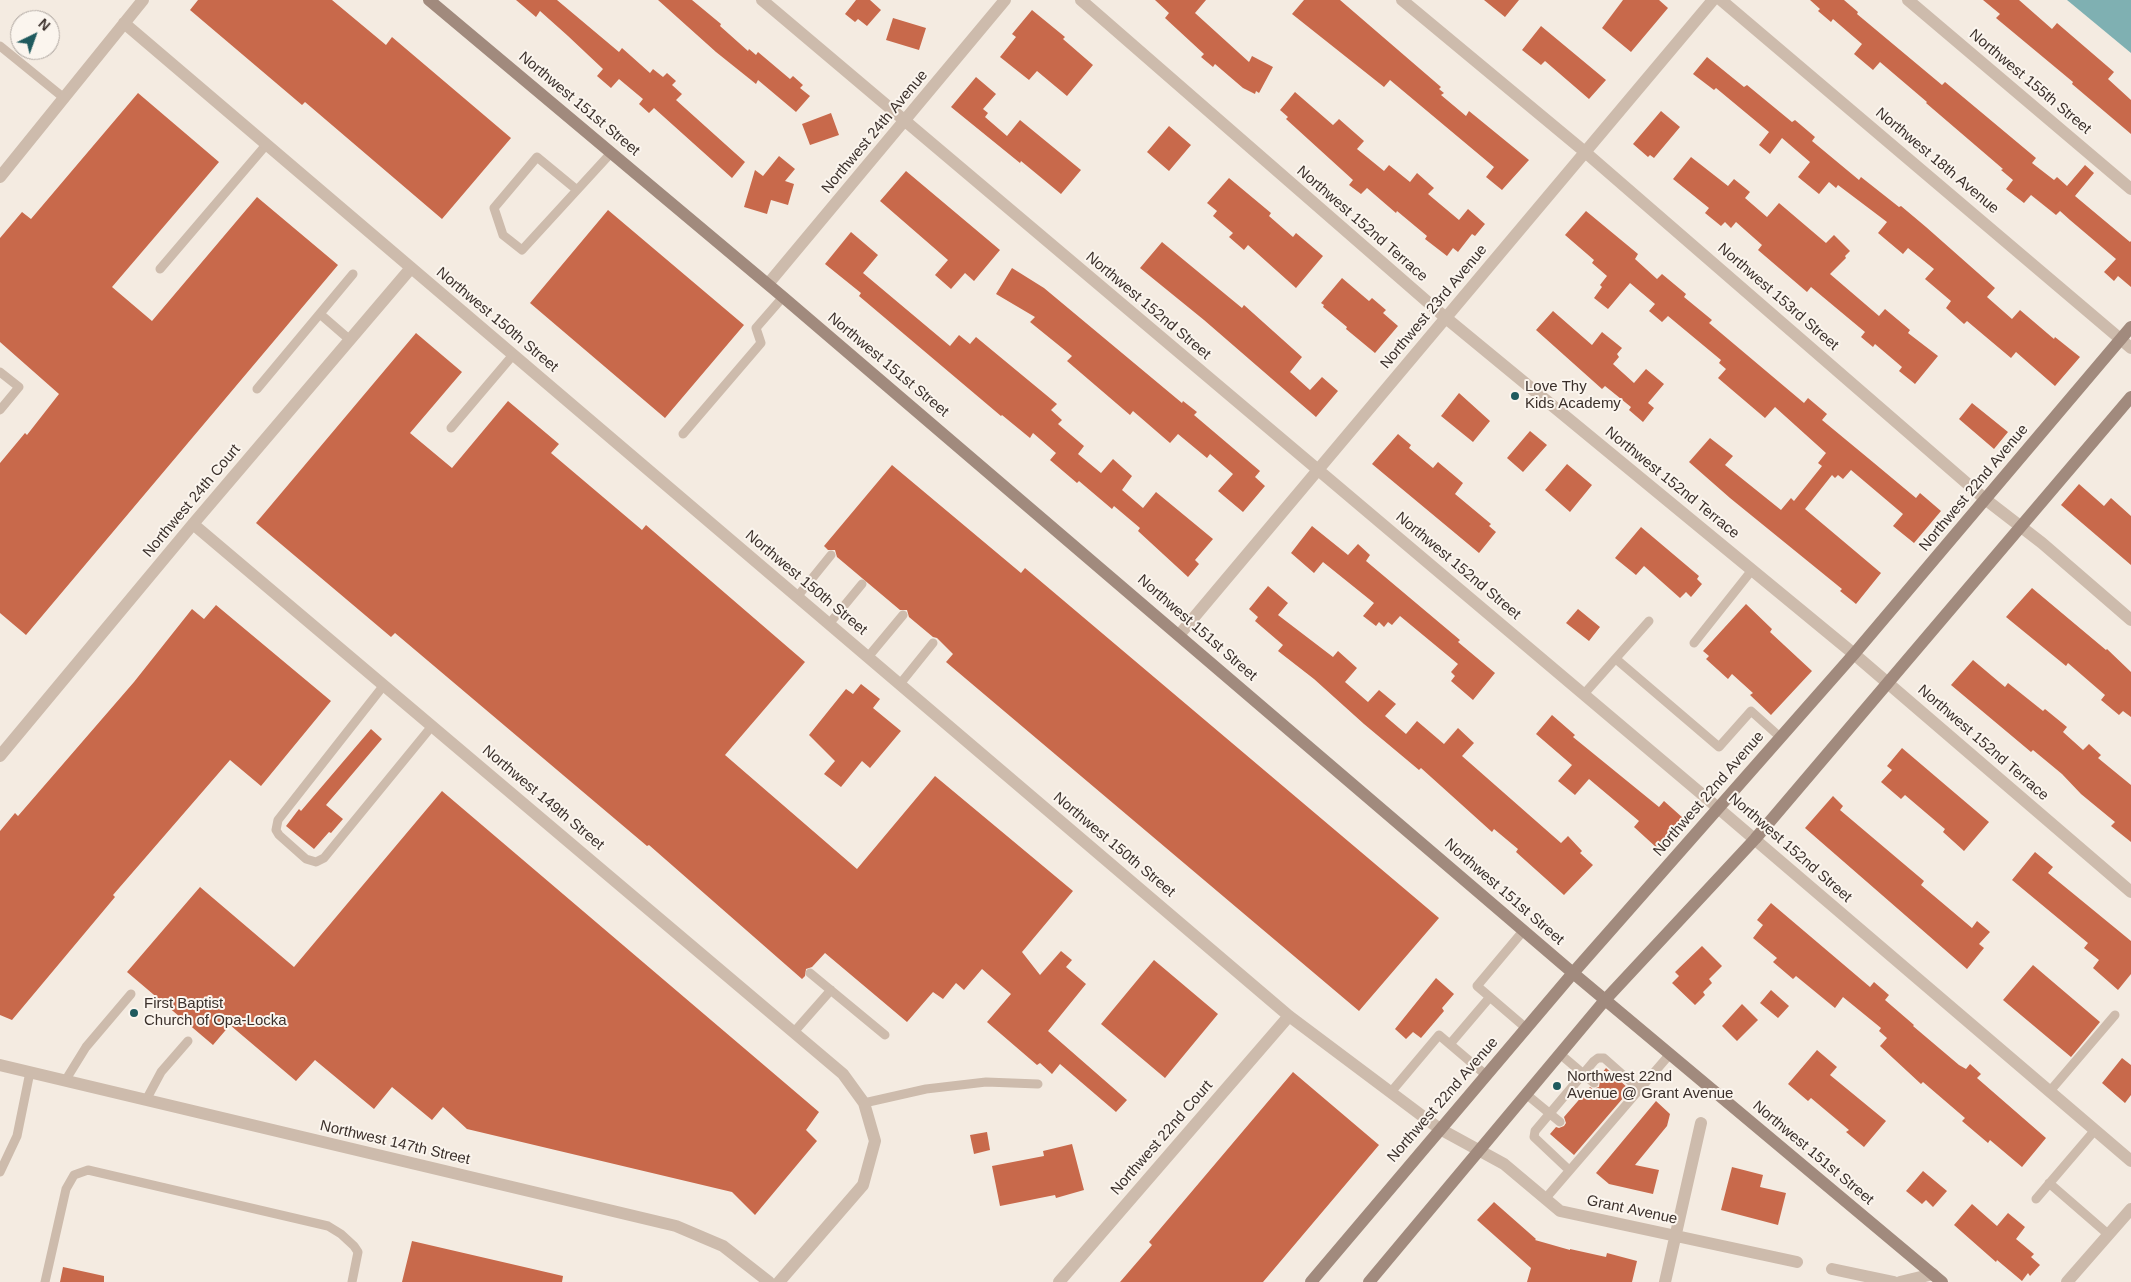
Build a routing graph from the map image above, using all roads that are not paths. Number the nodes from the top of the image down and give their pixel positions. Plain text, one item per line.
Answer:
1 (144, 0) edge
2 (429, 0) edge
3 (762, 0) edge
4 (1005, 0) edge
5 (1081, 0) edge
6 (1402, 0) edge
7 (1713, 0) edge
8 (1721, 0) edge
9 (1908, 0) edge
10 (124, 23) junction
11 (0, 46) edge
12 (64, 98) junction
13 (905, 122) junction
14 (266, 145) junction
15 (1585, 152) junction
16 (611, 153) junction
17 (0, 177) edge
18 (2131, 189) edge
19 (577, 190) junction
20 (411, 268) junction
21 (160, 269) dead end
22 (353, 274) dead end
23 (768, 284) junction
24 (783, 297) junction
25 (320, 314) junction
26 (1446, 318) junction
27 (2131, 327) edge
28 (350, 340) junction
29 (2126, 344) edge
30 (513, 355) junction
31 (0, 372) edge
32 (257, 389) dead end
33 (2131, 397) edge
34 (0, 410) edge
35 (451, 428) dead end
36 (683, 434) dead end
37 (1318, 469) junction
38 (1986, 499) junction
39 (193, 524) junction
40 (2021, 526) junction
41 (831, 555) dead end
42 (1752, 570) junction
43 (862, 584) dead end
44 (797, 597) junction
45 (902, 615) dead end
46 (2131, 620) edge
47 (1649, 621) dead end
48 (829, 624) junction
49 (1180, 634) junction
50 (934, 643) dead end
51 (1694, 643) dead end
52 (1854, 654) junction
53 (868, 657) junction
54 (1616, 659) junction
55 (1888, 683) junction
56 (900, 684) junction
57 (384, 685) junction
58 (1584, 694) junction
59 (432, 726) junction
60 (1780, 737) junction
61 (0, 756) edge
62 (1718, 808) junction
63 (1755, 839) junction
64 (2131, 892) edge
65 (1524, 930) junction
66 (1573, 973) junction
67 (810, 974) dead end
68 (831, 990) junction
69 (131, 994) dead end
70 (1490, 997) junction
71 (1605, 1000) junction
72 (2116, 1015) dead end
73 (1289, 1016) junction
74 (1526, 1028) junction
75 (794, 1032) junction
76 (885, 1035) dead end
77 (188, 1041) dead end
78 (1450, 1044) junction
79 (1560, 1054) junction
80 (1670, 1054) junction
81 (0, 1065) edge
82 (30, 1072) junction
83 (1584, 1074) junction
84 (1486, 1075) junction
85 (64, 1081) junction
86 (1594, 1082) dead end
87 (1038, 1084) dead end
88 (1639, 1089) junction
89 (2050, 1091) junction
90 (1391, 1092) junction
91 (1526, 1094) junction
92 (146, 1100) junction
93 (864, 1103) junction
94 (1550, 1113) junction
95 (1560, 1122) dead end
96 (1700, 1122) dead end
97 (1440, 1129) junction
98 (2095, 1130) junction
99 (1479, 1151) junction
100 (2131, 1160) edge
101 (1569, 1170) junction
102 (0, 1172) edge
103 (2049, 1183) junction
104 (1545, 1199) junction
105 (2036, 1199) dead end
106 (2131, 1209) edge
107 (2108, 1235) junction
108 (1676, 1236) junction
109 (1798, 1262) dead end
110 (1832, 1269) dead end
111 (1937, 1278) edge
112 (45, 1282) edge
113 (352, 1282) edge
114 (769, 1282) edge
115 (779, 1282) edge
116 (1059, 1282) edge
117 (1311, 1282) edge
118 (1369, 1282) edge
119 (1665, 1282) edge
120 (1894, 1282) edge
121 (1900, 1282) edge
122 (2067, 1282) edge

1 - 10 street
2 - 16 main road, Northwest 151st Street
3 - 13 street, Northwest 152nd Street
4 - 13 street, Northwest 24th Avenue
5 - 26 street, Northwest 152nd Terrace
6 - 15 street, Northwest 153rd Street
7 - 15 street, Northwest 23rd Avenue
8 - 29 street, Northwest 18th Avenue
9 - 18 street, Northwest 155th Street
10 - 12 street
10 - 14 street, Northwest 150th Street
11 - 12 lane
12 - 17 street
13 - 23 street, Northwest 24th Avenue
13 - 37 street, Northwest 152nd Street
14 - 20 street, Northwest 150th Street
14 - 21 lane
15 - 26 street, Northwest 23rd Avenue
15 - 38 street, Northwest 153rd Street
16 - 19 lane
16 - 23 main road, Northwest 151st Street
19 - 19 lane
20 - 28 street, Northwest 24th Court
20 - 30 street, Northwest 150th Street
22 - 25 lane
23 - 24 main road, Northwest 151st Street
24 - 36 lane
24 - 49 main road, Northwest 151st Street
25 - 28 lane
25 - 32 lane
26 - 37 street, Northwest 23rd Avenue
26 - 42 street, Northwest 152nd Terrace
27 - 29 main road, Northwest 22nd Avenue
28 - 39 street, Northwest 24th Court
29 - 38 main road, Northwest 22nd Avenue
30 - 35 lane
30 - 44 street, Northwest 150th Street
31 - 34 lane
33 - 40 main road
37 - 49 street, Northwest 23rd Avenue
37 - 58 street, Northwest 152nd Street
38 - 40 street, Northwest 153rd Street
38 - 52 main road, Northwest 22nd Avenue
39 - 57 street, Northwest 149th Street
39 - 61 street, Northwest 24th Court
40 - 46 street, Northwest 153rd Street
40 - 55 main road
41 - 44 lane
42 - 51 lane
42 - 52 street, Northwest 152nd Terrace
43 - 48 lane
44 - 48 street, Northwest 150th Street
45 - 53 lane
47 - 54 lane
48 - 53 street, Northwest 150th Street
49 - 65 main road, Northwest 151st Street
50 - 56 lane
52 - 55 street, Northwest 152nd Terrace
52 - 60 main road, Northwest 22nd Avenue
53 - 56 street, Northwest 150th Street
54 - 58 lane
54 - 60 lane
55 - 63 main road
55 - 64 street, Northwest 152nd Terrace
56 - 73 street, Northwest 150th Street
57 - 59 street, Northwest 149th Street
57 - 59 lane
58 - 62 street, Northwest 152nd Street
59 - 75 street, Northwest 149th Street
60 - 62 main road, Northwest 22nd Avenue
62 - 63 street, Northwest 152nd Street
62 - 66 main road, Northwest 22nd Avenue
63 - 71 main road
63 - 89 street, Northwest 152nd Street
65 - 66 main road, Northwest 151st Street
65 - 70 lane
66 - 71 main road, Northwest 151st Street
66 - 74 main road, Northwest 22nd Avenue
67 - 68 lane
68 - 75 lane
68 - 76 lane
69 - 85 lane
70 - 74 lane
70 - 78 lane
71 - 79 main road
71 - 80 main road, Northwest 151st Street
72 - 89 lane
73 - 90 street, Northwest 150th Street
73 - 116 street, Northwest 22nd Court
74 - 84 main road, Northwest 22nd Avenue
75 - 93 street, Northwest 149th Street
77 - 92 lane
78 - 84 lane
78 - 90 lane
79 - 83 lane
79 - 91 main road
80 - 88 lane
80 - 111 main road, Northwest 151st Street
81 - 82 street, Northwest 147th Street
82 - 85 street, Northwest 147th Street
82 - 102 lane
83 - 86 lane
83 - 88 lane
83 - 94 lane
84 - 97 main road, Northwest 22nd Avenue
85 - 92 street, Northwest 147th Street
87 - 93 lane
88 - 101 lane
89 - 98 street, Northwest 152nd Street
90 - 97 street, Northwest 150th Street
91 - 94 lane
91 - 99 main road
92 - 114 street, Northwest 147th Street
93 - 115 street, Northwest 149th Street
94 - 95 lane
94 - 101 lane
96 - 108 street
97 - 99 street, Northwest 150th Street
97 - 117 main road, Northwest 22nd Avenue
98 - 100 street, Northwest 152nd Street
98 - 103 lane
99 - 104 street, Grant Avenue
99 - 118 main road
101 - 104 lane
103 - 105 lane
103 - 107 lane
104 - 108 street, Grant Avenue
106 - 107 street
107 - 122 street
108 - 109 street, Grant Avenue
108 - 119 street
110 - 120 street
111 - 121 street
112 - 113 lane

